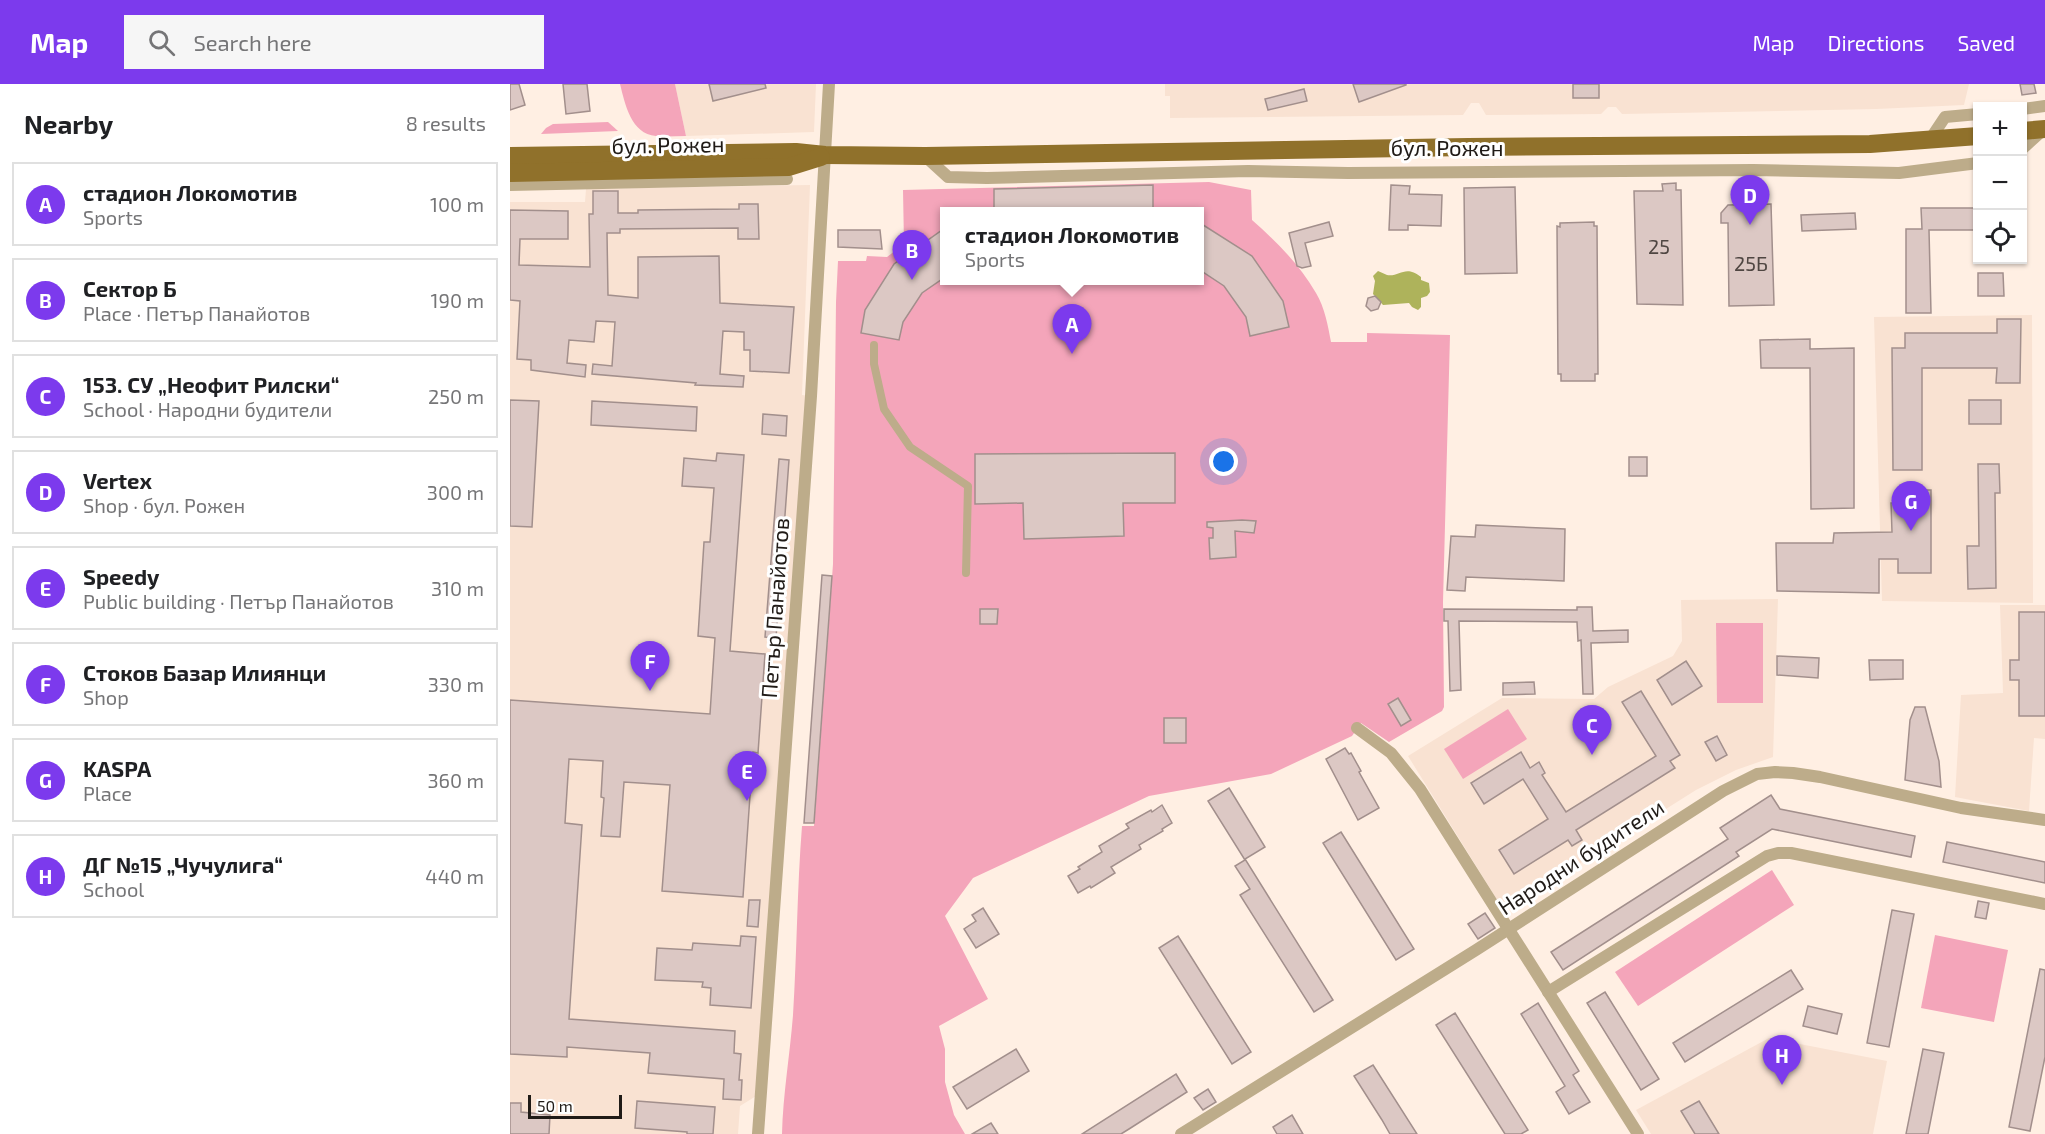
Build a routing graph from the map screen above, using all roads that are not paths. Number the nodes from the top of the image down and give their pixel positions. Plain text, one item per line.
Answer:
1 (829, 84) edge
2 (2045, 106) edge
3 (2027, 108) edge
4 (1973, 114) edge
5 (2044, 129) edge
6 (2027, 131) edge
7 (1973, 136) edge
8 (1929, 141) junction
9 (2027, 144) edge
10 (825, 155) junction
11 (510, 156) edge
12 (926, 156) junction
13 (1973, 163) edge
14 (510, 172) edge
15 (787, 179) dead end
16 (510, 186) edge
17 (874, 345) dead end
18 (966, 573) dead end
19 (1357, 729) dead end
20 (2045, 820) edge
21 (2045, 904) edge
22 (1509, 929) junction
23 (1548, 992) junction
24 (758, 1134) edge
25 (1182, 1134) edge
26 (1638, 1134) edge

1 - 10 street, Петър Панайотов
2 - 3 street
4 - 8 street
5 - 6 main road
5 - 9 street
7 - 8 main road, бул. Рожен
8 - 12 main road, бул. Рожен
10 - 11 main road, бул. Рожен
10 - 12 main road, бул. Рожен
10 - 14 main road, бул. Рожен
10 - 24 street, Петър Панайотов
12 - 13 street, бул. Рожен
15 - 16 street, бул. Рожен
17 - 18 street
19 - 22 street
20 - 22 street, Народни будители
21 - 23 street
22 - 23 street
22 - 25 street, Народни будители
23 - 26 street

